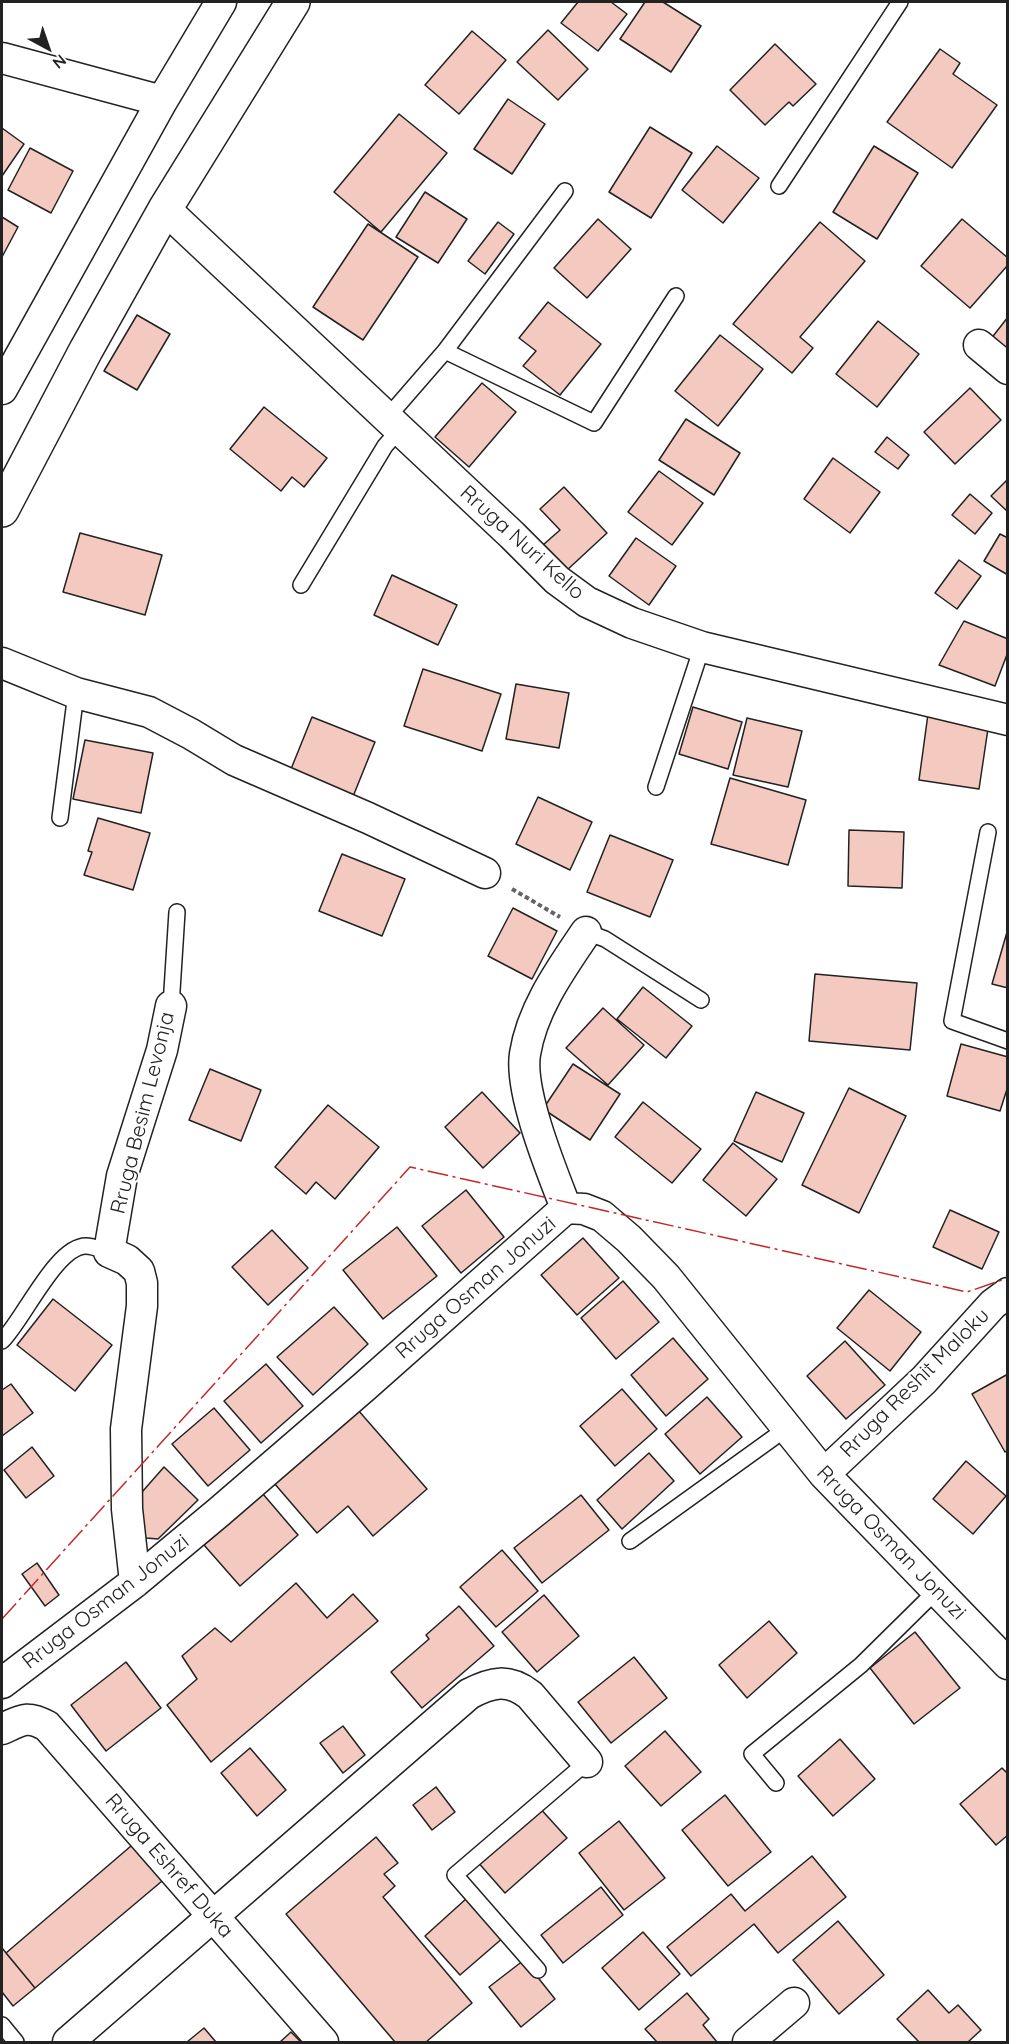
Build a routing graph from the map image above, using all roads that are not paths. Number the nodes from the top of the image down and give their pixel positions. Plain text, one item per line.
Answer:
1 (220, 2) edge
2 (293, 2) edge
3 (900, 2) edge
4 (2, 58) edge
5 (162, 101) junction
6 (779, 186) dead end
7 (565, 191) dead end
8 (165, 209) junction
9 (676, 296) dead end
10 (979, 345) dead end
11 (445, 351) junction
12 (1008, 369) edge
13 (2, 389) edge
14 (393, 424) junction
15 (2, 510) edge
16 (301, 585) dead end
17 (702, 647) junction
18 (2, 663) edge
19 (76, 693) junction
20 (1008, 720) edge
21 (656, 787) dead end
22 (60, 818) dead end
23 (988, 832) dead end
24 (485, 873) road end
25 (177, 912) dead end
26 (586, 932) joint
27 (701, 1000) dead end
28 (171, 1006) joint
29 (1008, 1041) edge
30 (566, 1208) junction
31 (109, 1252) junction
32 (1008, 1293) edge
33 (2, 1341) edge
34 (788, 1428) junction
35 (824, 1474) junction
36 (630, 1541) dead end
37 (135, 1582) junction
38 (937, 1590) junction
39 (1008, 1664) edge
40 (2, 1683) edge
41 (2, 1729) edge
42 (587, 1762) joint
43 (776, 1784) dead end
44 (213, 1917) junction
45 (538, 1970) dead end
46 (794, 2002) dead end
47 (2, 2025) edge
48 (16, 2043) edge
49 (68, 2043) edge
50 (323, 2043) edge
51 (748, 2043) edge

1 - 5 street
2 - 8 street
3 - 6 lane
4 - 5 street
5 - 13 street
7 - 11 lane
8 - 14 street, Rruga Nuri Kello
8 - 15 street
9 - 11 lane
10 - 12 street
11 - 14 lane
14 - 16 lane
14 - 17 street, Rruga Nuri Kello
17 - 20 street, Rruga Nuri Kello
17 - 21 lane
18 - 19 street
19 - 22 lane
19 - 24 street
23 - 29 lane
25 - 28 lane, Rruga Besim Levonja
26 - 27 lane
26 - 30 street
28 - 31 street, Rruga Besim Levonja
30 - 34 street, Rruga Osman Jonuzi
30 - 37 street, Rruga Osman Jonuzi
31 - 33 lane
31 - 37 street
32 - 35 street, Rruga Reshit Maloku
34 - 35 street, Rruga Osman Jonuzi
34 - 36 lane
35 - 38 street, Rruga Osman Jonuzi
37 - 40 street, Rruga Osman Jonuzi
38 - 39 street, Rruga Osman Jonuzi
38 - 43 lane
41 - 44 street, Rruga Eshref Duka
42 - 44 street
42 - 45 lane
44 - 49 street
44 - 50 street, Rruga Eshref Duka
46 - 51 street
47 - 48 lane

